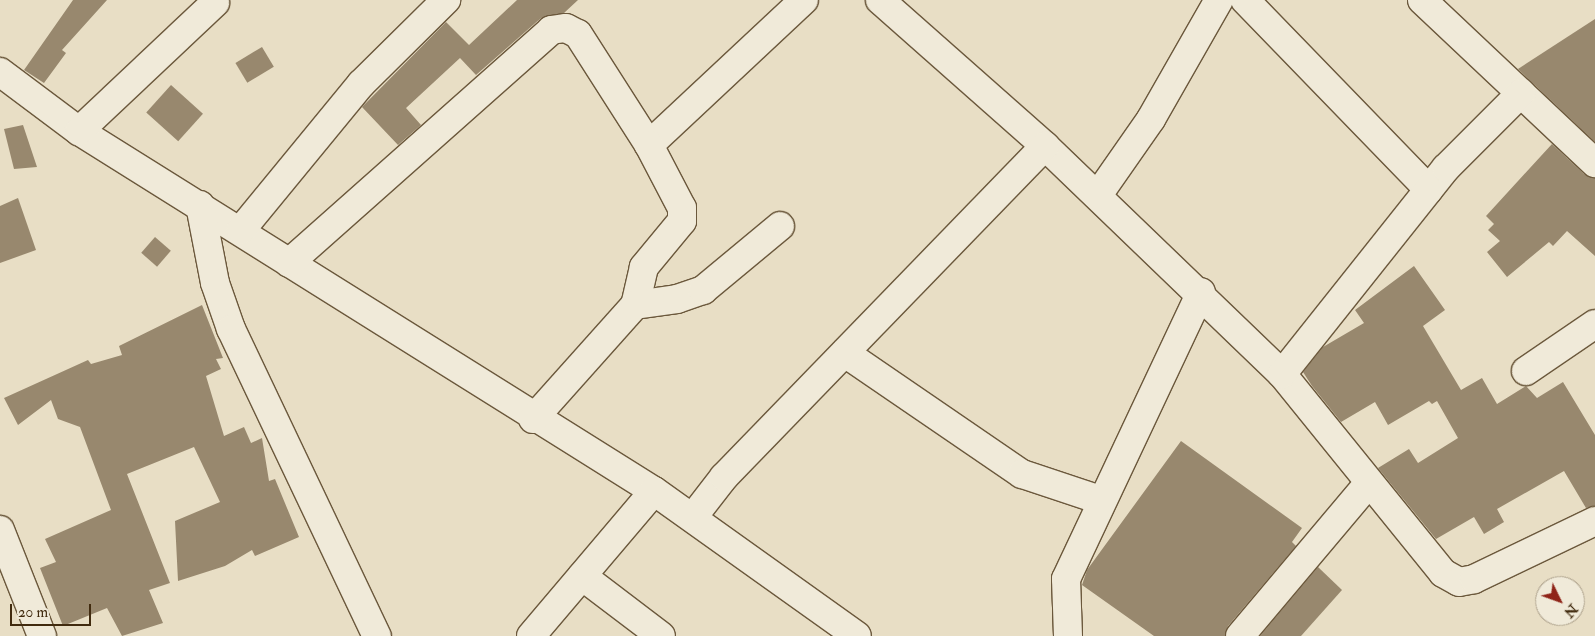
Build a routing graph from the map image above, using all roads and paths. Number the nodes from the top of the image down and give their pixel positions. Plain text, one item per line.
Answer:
1 (446, 0) edge
2 (804, 0) edge
3 (880, 0) edge
4 (1219, 0) edge
5 (1245, 0) edge
6 (1422, 0) edge
7 (215, 3) dead end
8 (0, 72) edge
9 (1521, 93) junction
10 (79, 131) junction
11 (648, 145) junction
12 (1044, 146) junction
13 (1595, 163) edge
14 (1429, 190) junction
15 (1098, 196) junction
16 (200, 205) junction
17 (780, 226) dead end
18 (241, 230) junction
19 (289, 263) junction
20 (1200, 292) junction
21 (635, 305) junction
22 (1593, 331) edge
23 (845, 353) junction
24 (1526, 371) dead end
25 (1282, 374) junction
26 (533, 419) junction
27 (1369, 484) junction
28 (654, 491) junction
29 (1100, 500) junction
30 (693, 517) junction
31 (1595, 521) edge
32 (0, 530) edge
33 (582, 576) junction
34 (627, 626) edge
35 (42, 636) edge
36 (377, 636) edge
37 (531, 636) edge
38 (661, 636) edge
39 (857, 636) edge
40 (1068, 636) edge
41 (1240, 636) edge

1 - 18 street
2 - 11 street
3 - 12 street
4 - 15 street
5 - 14 street
6 - 9 street
7 - 10 street
8 - 10 street
9 - 13 street
9 - 14 street
10 - 16 street
11 - 19 street
11 - 21 street
12 - 15 street
12 - 23 street
14 - 25 street
15 - 20 street
16 - 18 street
16 - 36 street
17 - 21 street
18 - 19 street
19 - 26 street
20 - 25 street
20 - 29 street
21 - 26 street
22 - 24 street
23 - 29 street
23 - 30 street
25 - 27 street
26 - 28 street
27 - 31 street
27 - 41 street
28 - 30 street
28 - 33 street
29 - 40 street
30 - 39 street
32 - 35 street
33 - 34 street
33 - 37 street
34 - 38 street

